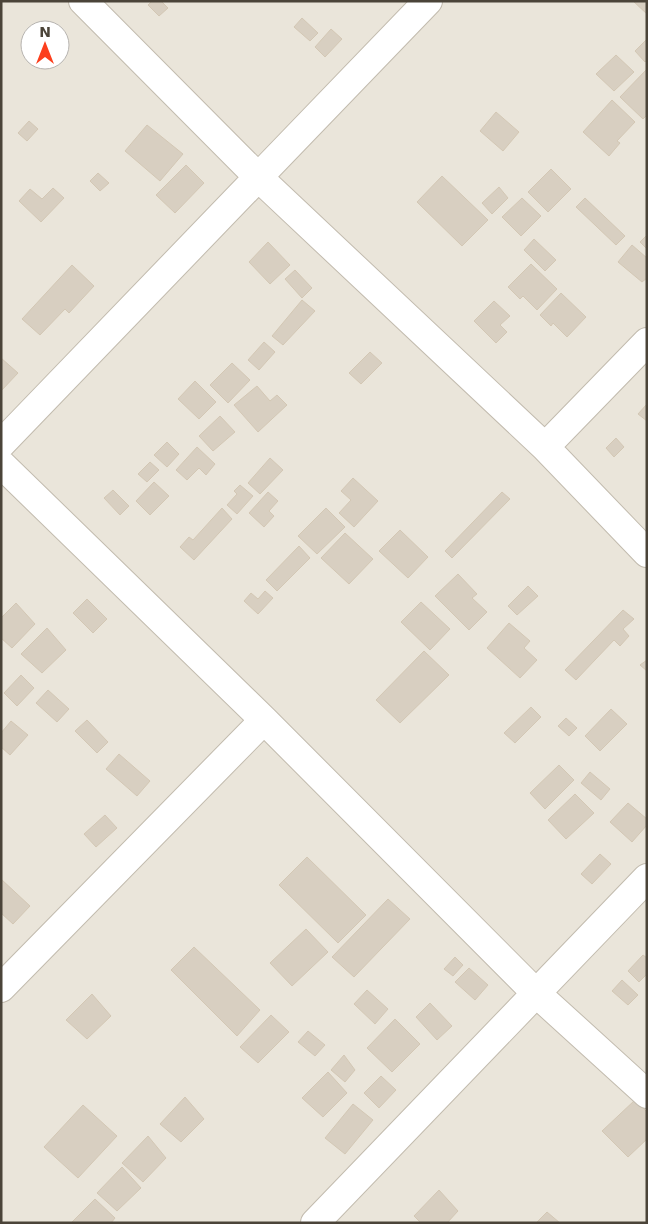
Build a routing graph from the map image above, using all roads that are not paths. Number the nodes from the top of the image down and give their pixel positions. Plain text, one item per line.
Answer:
1 (83, 1) edge
2 (428, 1) edge
3 (258, 177) junction
4 (647, 342) edge
5 (1, 444) edge
6 (546, 448) junction
7 (1, 464) edge
8 (647, 553) edge
9 (264, 720) junction
10 (647, 878) edge
11 (1, 988) edge
12 (536, 994) junction
13 (647, 1094) edge
14 (315, 1223) edge

1 - 3 street
2 - 3 street
3 - 5 street
3 - 6 street
4 - 6 street
6 - 8 street
7 - 9 street
9 - 11 street
9 - 12 street
10 - 12 street
12 - 13 street
12 - 14 street

